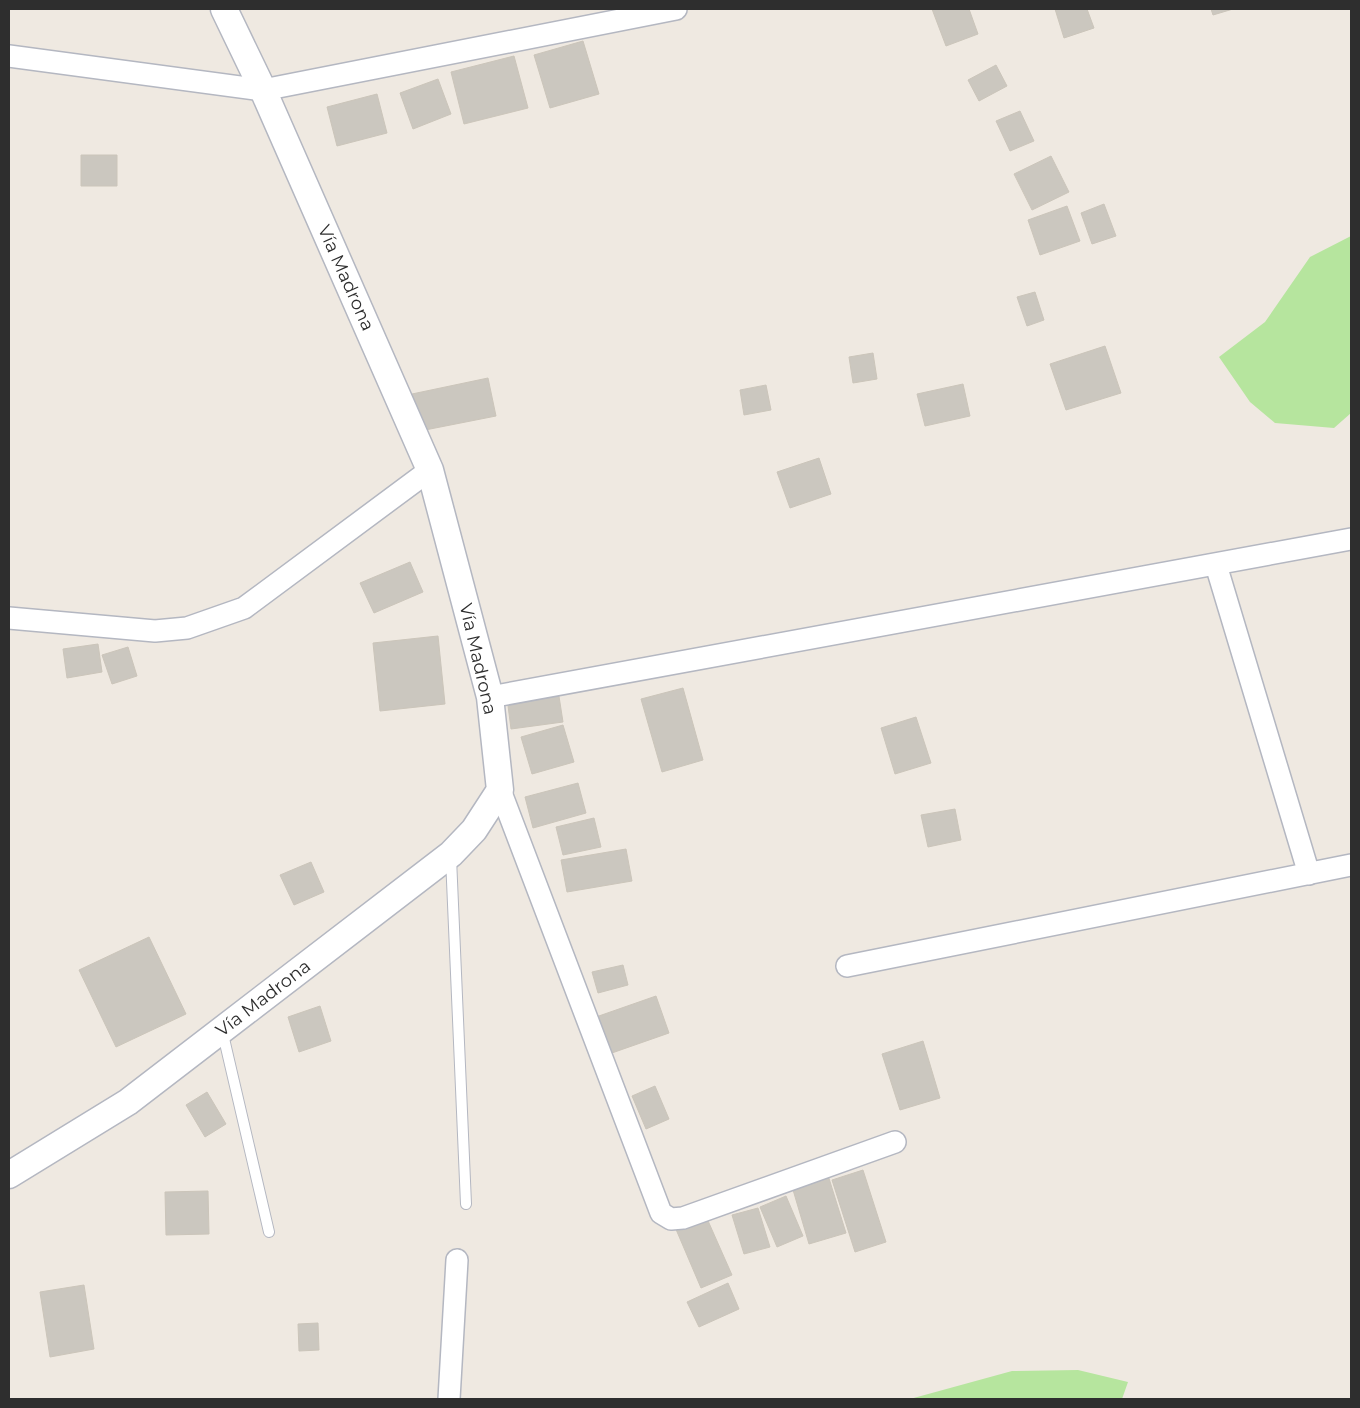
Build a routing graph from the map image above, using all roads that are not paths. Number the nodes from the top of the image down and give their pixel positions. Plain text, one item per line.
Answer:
1 (224, 9) edge
2 (676, 9) edge
3 (9, 56) edge
4 (263, 90) junction
5 (430, 470) junction
6 (1351, 539) edge
7 (1216, 565) junction
8 (9, 618) edge
9 (490, 697) junction
10 (500, 790) junction
11 (451, 854) junction
12 (1351, 865) edge
13 (1309, 874) junction
14 (847, 966) dead end
15 (222, 1030) junction
16 (895, 1142) dead end
17 (9, 1175) edge
18 (466, 1204) dead end
19 (269, 1232) dead end
20 (457, 1260) dead end
21 (449, 1399) edge

1 - 4 street, Vía Madrona
2 - 4 street
3 - 4 street
4 - 5 street, Vía Madrona
5 - 8 street
5 - 9 street, Vía Madrona
6 - 7 street
7 - 9 street
7 - 13 street
9 - 10 street, Vía Madrona
10 - 11 street, Vía Madrona
10 - 16 street
11 - 15 street, Vía Madrona
11 - 18 lane
12 - 13 street
13 - 14 street
15 - 17 street, Vía Madrona
15 - 19 lane
20 - 21 street

